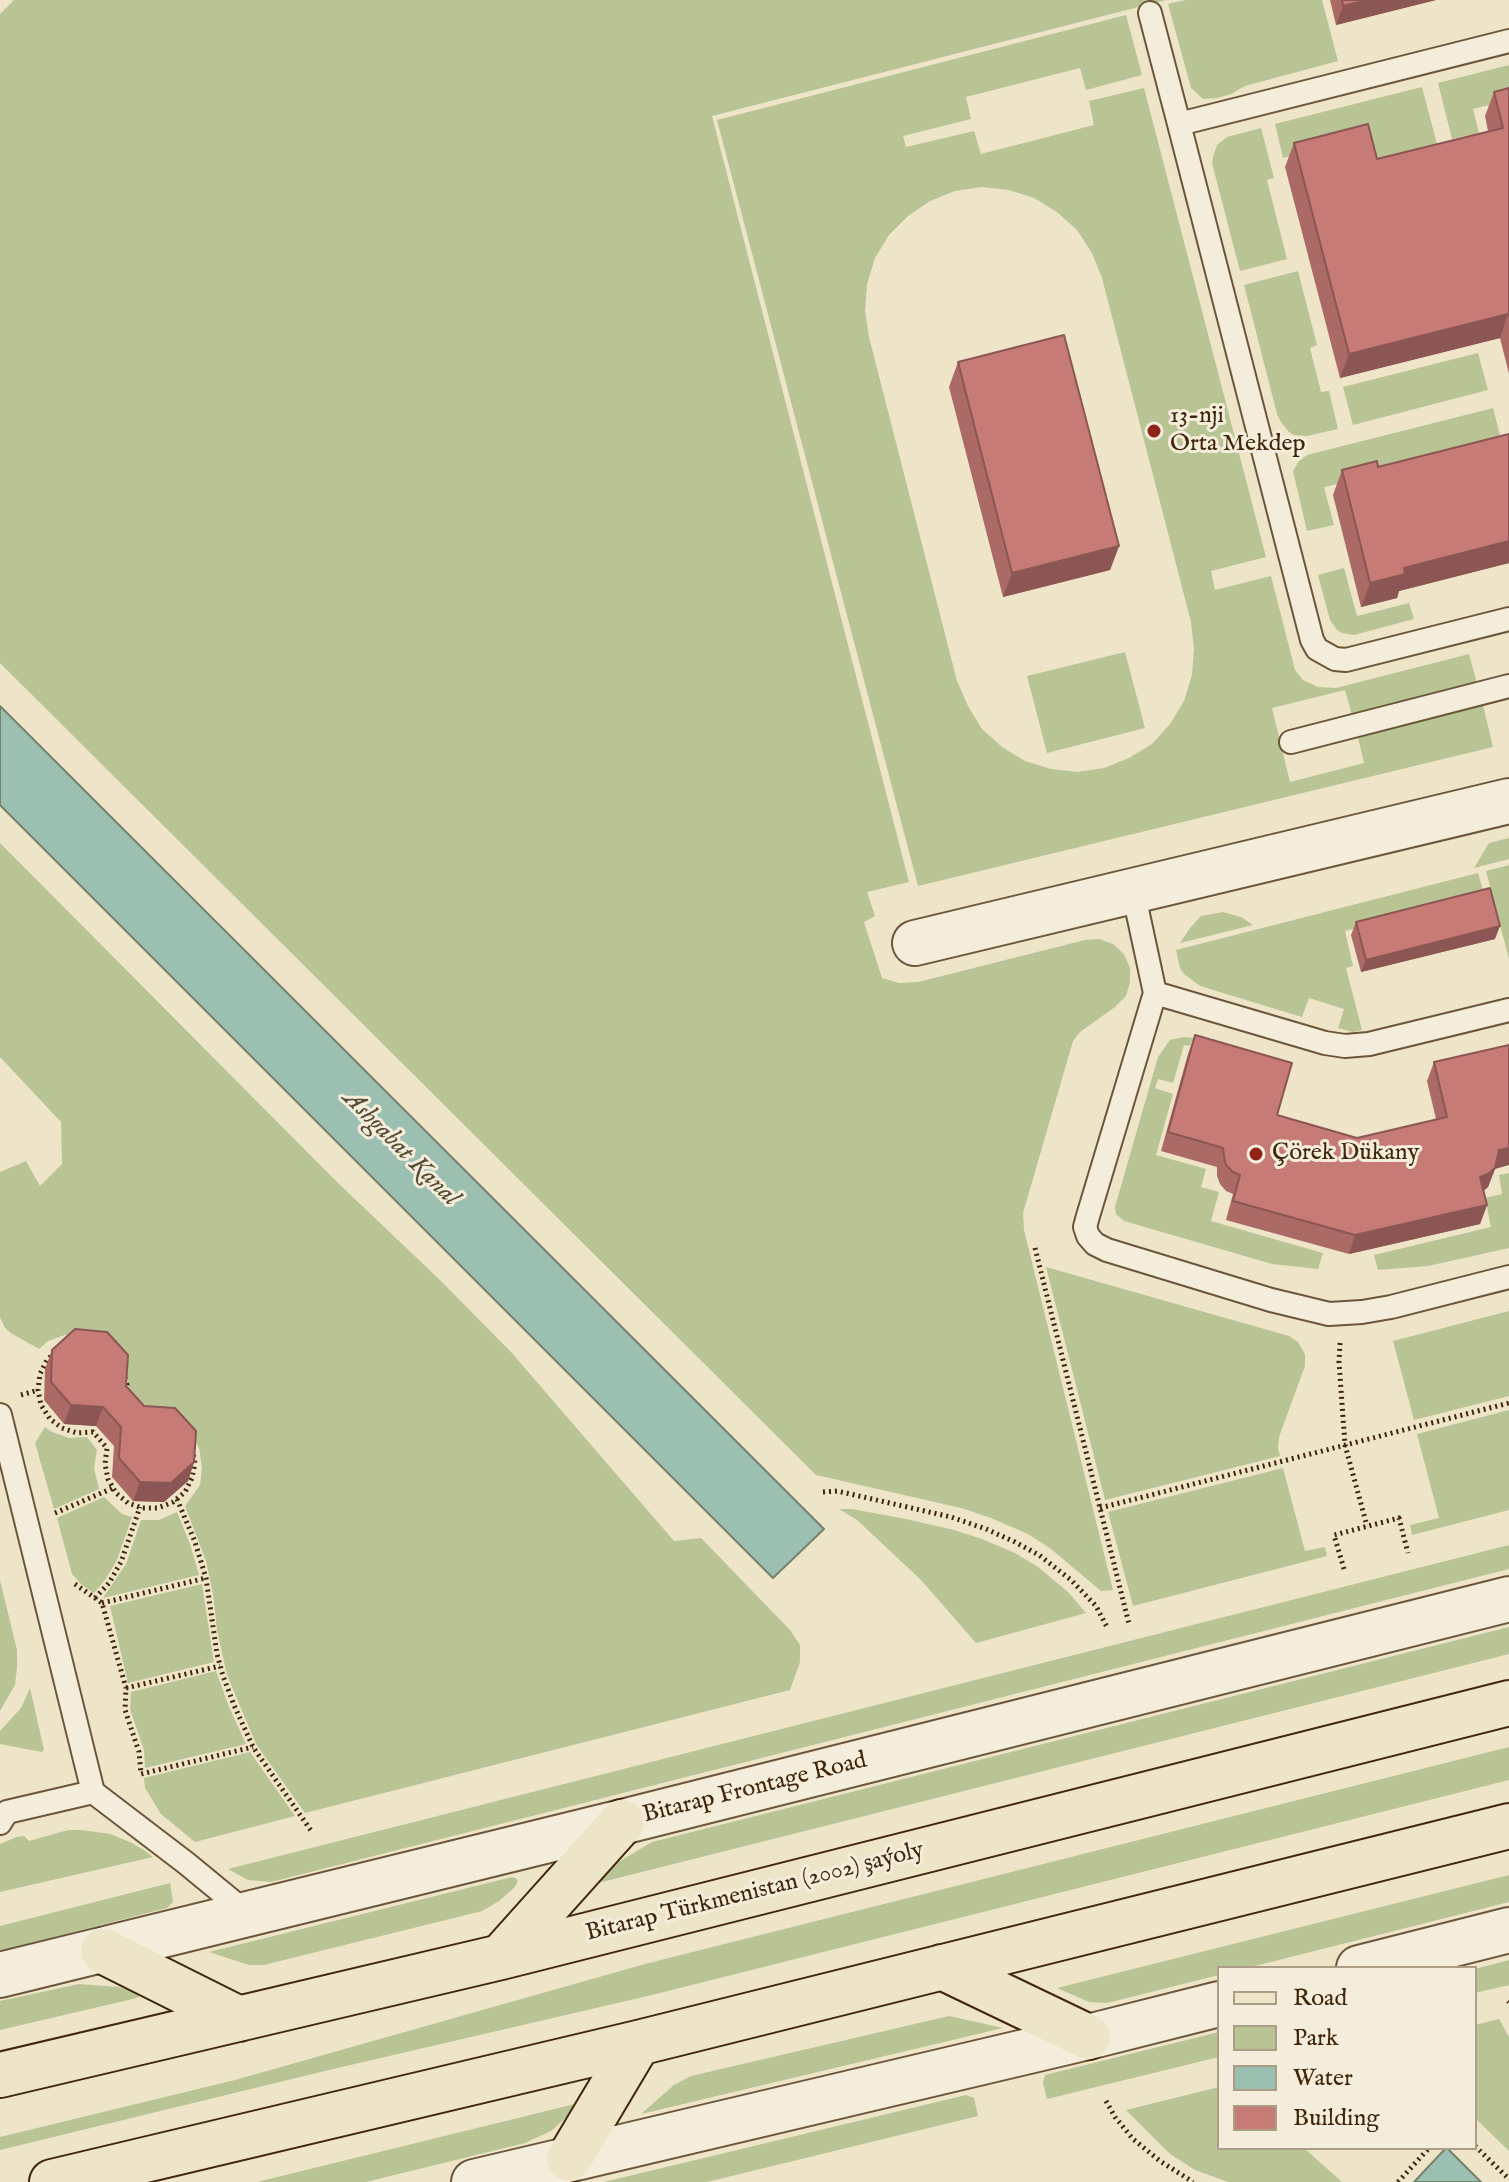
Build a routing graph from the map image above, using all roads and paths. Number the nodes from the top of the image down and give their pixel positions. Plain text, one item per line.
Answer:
1 (1150, 13) dead end
2 (1509, 41) edge
3 (1179, 124) junction
4 (1509, 619) edge
5 (1509, 686) edge
6 (1291, 742) dead end
7 (1509, 801) edge
8 (1133, 891) junction
9 (915, 943) dead end
10 (1155, 993) junction
11 (1509, 1010) edge
12 (1035, 1248) dead end
13 (1509, 1277) edge
14 (1341, 1314) junction
15 (38, 1390) junction
16 (1509, 1403) edge
17 (23, 1407) dead end
18 (0, 1415) edge
19 (1345, 1445) junction
20 (113, 1488) junction
21 (823, 1492) dead end
22 (177, 1499) junction
23 (140, 1507) junction
24 (1100, 1508) junction
25 (51, 1516) dead end
26 (1367, 1526) junction
27 (1408, 1553) dead end
28 (1344, 1569) dead end
29 (68, 1575) dead end
30 (206, 1578) junction
31 (95, 1598) junction
32 (1509, 1599) edge
33 (102, 1603) junction
34 (1129, 1624) dead end
35 (1108, 1629) dead end
36 (220, 1666) junction
37 (126, 1688) junction
38 (1509, 1703) edge
39 (253, 1747) junction
40 (93, 1792) junction
41 (2, 1814) edge
42 (622, 1822) junction
43 (1509, 1826) edge
44 (312, 1832) dead end
45 (248, 1914) junction
46 (1509, 1930) edge
47 (103, 1951) junction
48 (501, 1957) junction
49 (1367, 1966) edge
50 (942, 1967) junction
51 (0, 1975) edge
52 (1217, 2005) edge
53 (239, 2019) junction
54 (1088, 2037) junction
55 (638, 2043) junction
56 (0, 2075) edge
57 (1106, 2101) dead end
58 (1477, 2148) edge
59 (1427, 2150) edge
60 (569, 2159) junction
61 (1509, 2179) edge
62 (52, 2182) edge
63 (474, 2182) edge
64 (1193, 2182) edge
65 (1398, 2182) edge

1 - 3 lane
2 - 3 lane
3 - 4 lane
5 - 6 lane
7 - 8 street
8 - 9 street
8 - 10 lane
10 - 11 lane
10 - 14 lane
12 - 24 path
13 - 14 lane
14 - 19 path
15 - 17 path
15 - 20 path
15 - 22 path
16 - 19 path
18 - 40 lane
19 - 24 path
19 - 26 path
20 - 23 path
20 - 25 path
21 - 35 path
22 - 23 path
22 - 30 path
23 - 31 path
24 - 34 path
26 - 27 path
26 - 28 path
29 - 31 path
30 - 33 path
30 - 36 path
31 - 33 path
32 - 42 street, Bitarap Frontage Road
33 - 37 path
36 - 37 path
36 - 39 path
37 - 39 path
38 - 48 main road, Bitarap Türkmenistan (2002) şaýoly
39 - 44 path
40 - 41 lane
40 - 45 lane
42 - 45 street, Bitarap Frontage Road
42 - 48 main road
43 - 50 main road
45 - 47 street, Bitarap Frontage Road
46 - 49 street
47 - 51 street, Bitarap Frontage Road
47 - 53 main road
48 - 53 main road, Bitarap Türkmenistan (2002) şaýoly
50 - 54 main road
50 - 55 main road
52 - 54 street
53 - 56 main road, Bitarap Türkmenistan (2002) şaýoly
54 - 60 street
55 - 60 main road
55 - 62 main road
57 - 64 path
58 - 61 path
59 - 65 path
60 - 63 street

